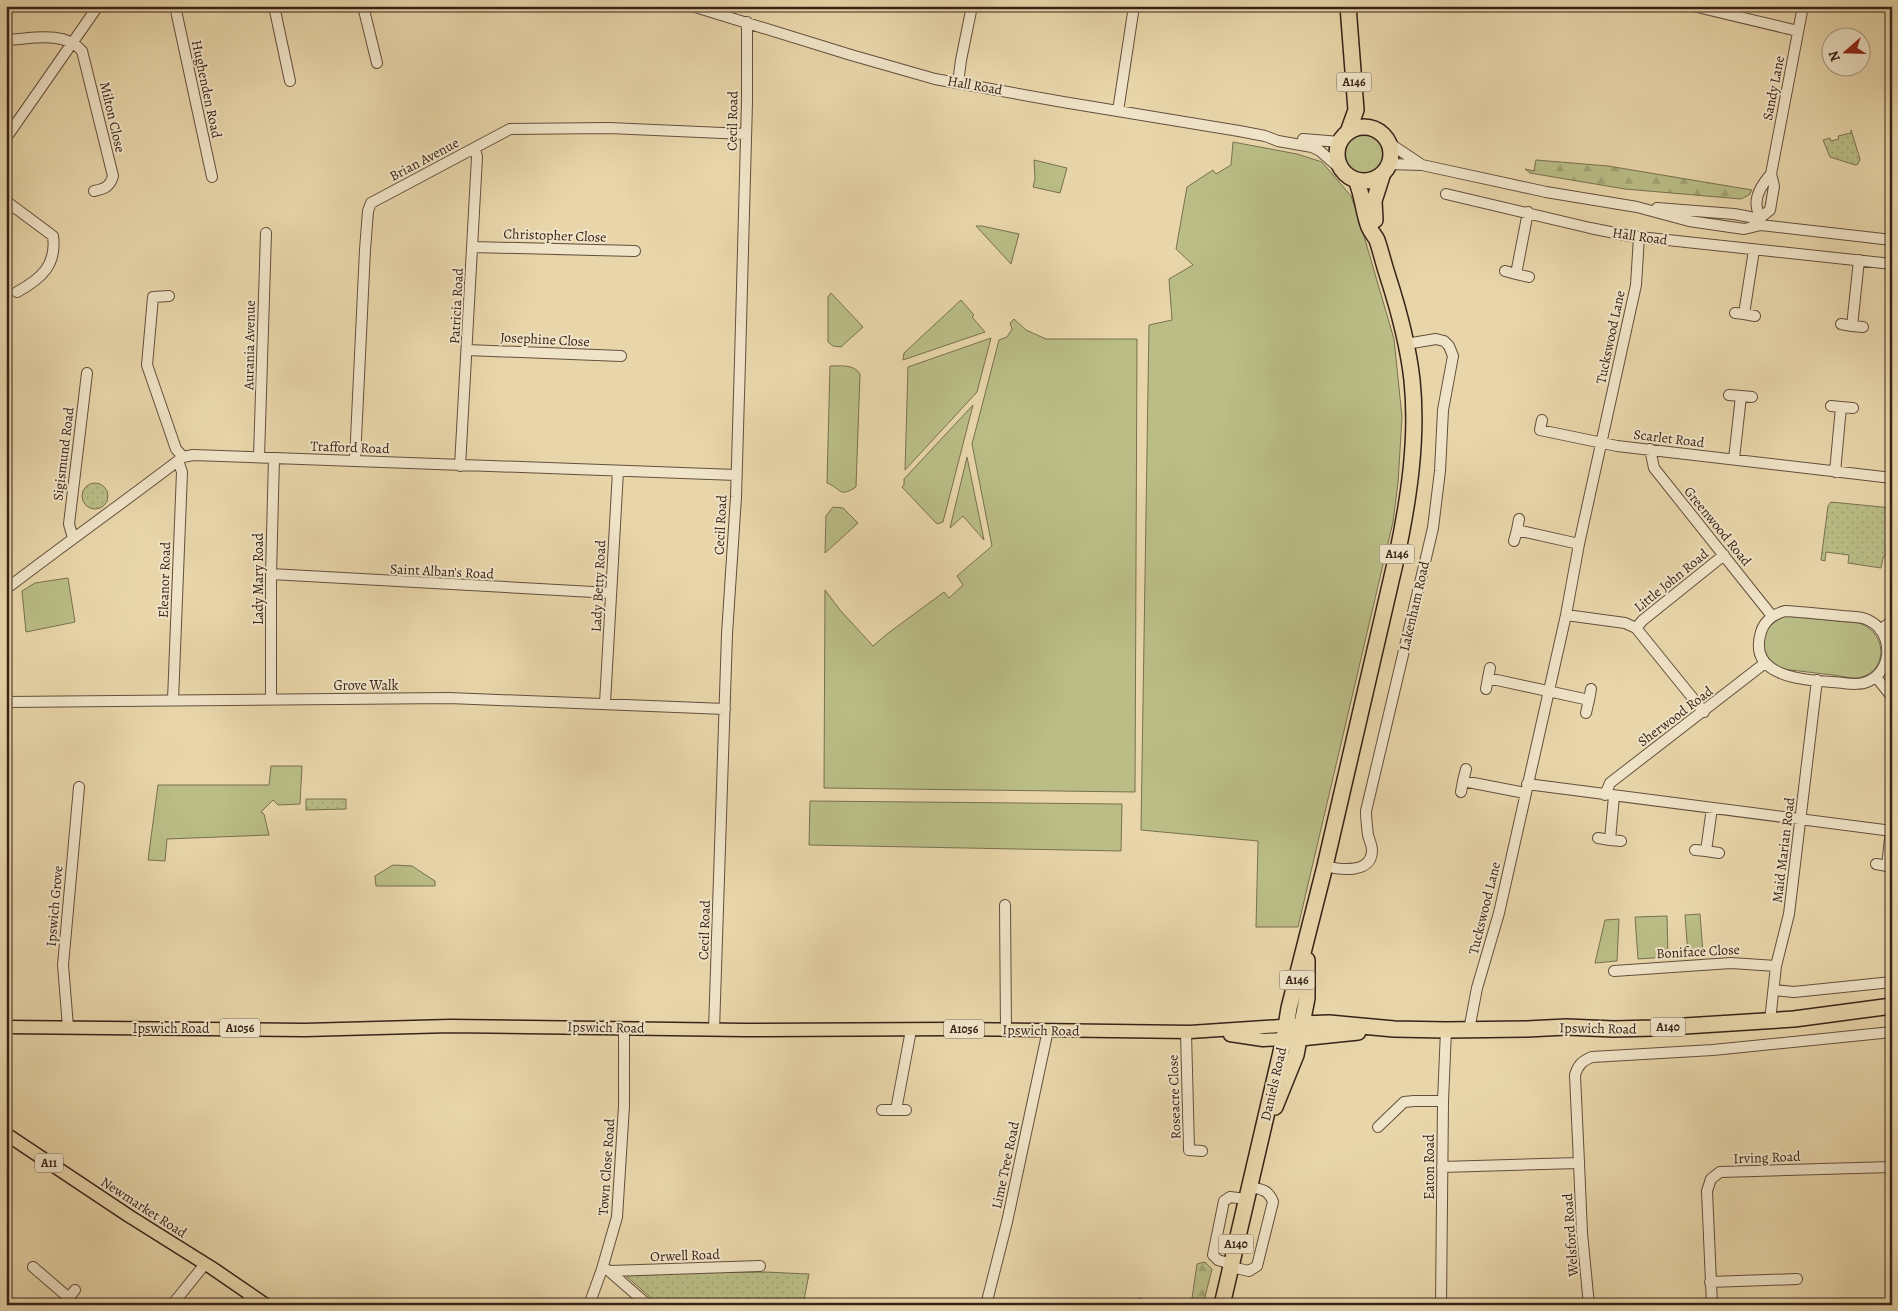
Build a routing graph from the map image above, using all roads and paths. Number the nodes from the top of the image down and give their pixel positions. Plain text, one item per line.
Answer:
1 (98, 6) edge
2 (175, 6) edge
3 (274, 6) edge
4 (363, 6) edge
5 (692, 6) edge
6 (972, 6) edge
7 (1134, 6) edge
8 (1348, 6) edge
9 (1357, 6) edge
10 (1692, 6) edge
11 (1803, 6) edge
12 (747, 22) junction
13 (1798, 31) junction
14 (6, 40) edge
15 (72, 43) junction
16 (377, 63) dead end
17 (290, 81) dead end
18 (958, 83) junction
19 (1118, 111) junction
20 (1372, 128) junction
21 (745, 134) junction
22 (1265, 136) junction
23 (1344, 137) junction
24 (6, 138) edge
25 (1388, 143) junction
26 (475, 148) junction
27 (1422, 165) junction
28 (1386, 169) junction
29 (1343, 170) junction
30 (212, 177) dead end
31 (1356, 180) junction
32 (94, 191) dead end
33 (1446, 194) dead end
34 (6, 201) edge
35 (1528, 212) junction
36 (1761, 221) junction
37 (266, 233) dead end
38 (1640, 237) junction
39 (1376, 240) junction
40 (1892, 240) edge
41 (473, 246) junction
42 (1754, 250) junction
43 (635, 252) dead end
44 (1859, 260) junction
45 (1892, 264) edge
46 (1505, 271) dead end
47 (1516, 274) junction
48 (1529, 277) dead end
49 (17, 292) dead end
50 (169, 296) dead end
51 (1755, 316) dead end
52 (1841, 324) dead end
53 (1406, 344) junction
54 (467, 350) junction
55 (621, 356) dead end
56 (86, 372) dead end
57 (1729, 394) dead end
58 (1741, 396) junction
59 (1752, 397) dead end
60 (1853, 408) dead end
61 (1540, 430) dead end
62 (1602, 443) junction
63 (1650, 449) junction
64 (259, 457) junction
65 (274, 458) junction
66 (181, 459) junction
67 (1734, 459) junction
68 (355, 460) junction
69 (460, 466) junction
70 (618, 471) junction
71 (1835, 472) junction
72 (736, 475) junction
73 (1892, 478) edge
74 (1519, 519) dead end
75 (1517, 530) junction
76 (73, 538) junction
77 (1514, 541) dead end
78 (1579, 544) junction
79 (1724, 555) junction
80 (271, 574) junction
81 (6, 589) edge
82 (611, 593) junction
83 (1566, 615) junction
84 (1772, 616) junction
85 (1892, 621) edge
86 (1636, 628) junction
87 (1880, 630) junction
88 (1765, 663) junction
89 (1490, 668) dead end
90 (1876, 677) junction
91 (1817, 680) junction
92 (1591, 689) dead end
93 (1548, 691) junction
94 (1892, 697) edge
95 (271, 699) junction
96 (173, 700) junction
97 (1589, 700) junction
98 (6, 702) edge
99 (605, 703) junction
100 (725, 709) junction
101 (1586, 712) dead end
102 (1704, 712) junction
103 (1466, 769) dead end
104 (79, 787) dead end
105 (1526, 789) junction
106 (1609, 795) junction
107 (1712, 808) junction
108 (1801, 818) junction
109 (1891, 830) edge
110 (1598, 838) dead end
111 (1610, 840) junction
112 (1621, 841) dead end
113 (1695, 850) dead end
114 (1706, 851) junction
115 (1719, 853) dead end
116 (1876, 864) dead end
117 (1325, 866) junction
118 (1890, 866) edge
119 (1005, 905) dead end
120 (1308, 934) junction
121 (1776, 966) junction
122 (1618, 973) dead end
123 (1892, 982) edge
124 (1774, 990) junction
125 (1892, 1006) edge
126 (1770, 1021) junction
127 (6, 1027) edge
128 (68, 1027) junction
129 (624, 1028) junction
130 (714, 1030) junction
131 (911, 1030) junction
132 (1006, 1030) junction
133 (1048, 1030) junction
134 (1446, 1030) junction
135 (1469, 1030) junction
136 (1301, 1031) junction
137 (1186, 1032) junction
138 (1285, 1032) junction
139 (1892, 1032) edge
140 (1609, 1056) joint
141 (1443, 1101) junction
142 (882, 1110) dead end
143 (896, 1110) junction
144 (906, 1110) dead end
145 (1378, 1127) dead end
146 (6, 1134) edge
147 (1202, 1151) dead end
148 (1258, 1152) junction
149 (1579, 1163) junction
150 (1442, 1167) junction
151 (1892, 1167) edge
152 (1248, 1193) junction
153 (205, 1264) junction
154 (1231, 1265) junction
155 (760, 1266) dead end
156 (33, 1267) dead end
157 (606, 1270) junction
158 (1798, 1279) dead end
159 (1710, 1282) junction
160 (69, 1298) edge
161 (248, 1300) edge
162 (172, 1305) edge
163 (266, 1305) edge
164 (589, 1305) edge
165 (648, 1305) edge
166 (986, 1305) edge
167 (1222, 1305) edge
168 (1441, 1305) edge
169 (1589, 1305) edge
170 (1712, 1305) edge

1 - 15 street
2 - 30 street, Hughenden Road
3 - 17 street
4 - 16 street
5 - 12 street, Hall Road
6 - 18 street
7 - 19 street
8 - 23 highway, A146
9 - 20 highway, A146
10 - 13 street
11 - 13 street, Sandy Lane
12 - 18 street, Hall Road
12 - 21 street, Cecil Road
13 - 36 street, Sandy Lane
14 - 15 street
15 - 24 street
15 - 32 street, Milton Close
18 - 19 street, Hall Road
19 - 22 street, Hall Road
20 - 23 highway, Hall Road
20 - 25 highway, Hall Road / A146
21 - 26 street, Brian Avenue
21 - 72 street, Cecil Road
22 - 23 street, Hall Road
22 - 29 street, Hall Road
23 - 29 highway, A146
25 - 27 street, Hall Road
25 - 28 highway, A146
26 - 41 street, Patricia Road
26 - 68 street, Brian Avenue
27 - 28 street, Hall Road
27 - 36 street, Hall Road
28 - 31 highway, Hall Road
28 - 39 highway, Lakenham Road / A146
29 - 31 highway, Hall Road
31 - 39 highway, Lakenham Road / A146
33 - 35 street, Hall Road
34 - 49 street
35 - 38 street, Hall Road
35 - 47 street
36 - 40 street, Hall Road
37 - 64 street, Aurania Avenue
38 - 42 street, Hall Road
38 - 62 street, Tuckswood Lane
39 - 53 highway, Lakenham Road / A146
41 - 43 street, Christopher Close
41 - 54 street, Patricia Road
42 - 44 street, Hall Road
42 - 51 street
44 - 45 street, Hall Road
44 - 52 street
46 - 47 street
47 - 48 street
50 - 66 street, Eleanor Road
53 - 117 highway, Lakenham Road / A146
53 - 117 street, Lakenham Road
54 - 55 street, Josephine Close
54 - 69 street, Patricia Road
56 - 76 street, Sigismund Road
57 - 58 street
58 - 59 street
58 - 67 street
60 - 71 street
61 - 62 street
62 - 63 street, Scarlet Road
62 - 78 street, Tuckswood Lane
63 - 67 street, Scarlet Road
63 - 79 street, Greenwood Road
64 - 65 street, Trafford Road
64 - 66 street, Trafford Road
65 - 68 street, Trafford Road
65 - 80 street, Lady Mary Road
66 - 76 street
66 - 96 street, Eleanor Road
67 - 71 street, Scarlet Road
68 - 69 street, Trafford Road
69 - 70 street, Trafford Road
70 - 72 street, Trafford Road
70 - 82 street, Lady Betty Road
71 - 73 street, Scarlet Road
72 - 100 street, Cecil Road
74 - 75 street
75 - 77 street
75 - 78 street
76 - 81 street
78 - 83 street, Tuckswood Lane
79 - 84 street, Greenwood Road
79 - 86 street, Little John Road
80 - 82 street, Saint Alban's Road
80 - 95 street, Lady Mary Road
82 - 99 street, Lady Betty Road
83 - 86 street, Little John Road
83 - 93 street, Tuckswood Lane
84 - 87 street
84 - 88 street
85 - 87 street
86 - 102 street, Little John Road
87 - 90 street
88 - 91 street
88 - 102 street, Sherwood Road
89 - 93 street
90 - 91 street
90 - 94 street
91 - 108 street, Maid Marian Road
92 - 97 street
93 - 97 street
93 - 105 street, Tuckswood Lane
95 - 96 street, Grove Walk
95 - 99 street, Grove Walk
96 - 98 street, Grove Walk
97 - 101 street
99 - 100 street, Grove Walk
100 - 130 street, Cecil Road
102 - 106 street, Sherwood Road
103 - 105 street
104 - 128 street, Ipswich Grove
105 - 106 street
105 - 135 street, Tuckswood Lane
106 - 107 street
106 - 111 street
107 - 108 street
107 - 114 street
108 - 109 street
108 - 121 street, Maid Marian Road
109 - 118 street
110 - 111 street
111 - 112 street
113 - 114 street
114 - 115 street
116 - 118 street
117 - 120 highway, Lakenham Road / A146
119 - 132 street
120 - 136 highway, Lakenham Road / A146
120 - 138 highway, Lakenham Road / A146
121 - 122 street, Boniface Close
121 - 124 street, Maid Marian Road
123 - 124 street
124 - 126 street, Maid Marian Road
125 - 126 highway, Ipswich Road / A140
126 - 135 highway, Ipswich Road / A140
127 - 128 main road, Ipswich Road / A1056
128 - 129 main road, Ipswich Road / A1056
129 - 130 main road, Ipswich Road / A1056
129 - 157 street, Town Close Road
130 - 131 main road, Ipswich Road / A1056
131 - 132 main road, Ipswich Road / A1056
131 - 143 street
132 - 133 main road, Ipswich Road / A1056
133 - 137 main road, Ipswich Road / A1056
133 - 166 street, Lime Tree Road
134 - 135 highway, Ipswich Road / A140
134 - 136 highway, Ipswich Road / A140
134 - 141 street, Eaton Road
136 - 138 highway, Daniels Road
136 - 148 highway, Daniels Road / A140
137 - 138 main road, Ipswich Road / A1056
137 - 147 street, Roseacre Close
138 - 148 highway, Daniels Road / A140
139 - 140 street, Ipswich Road
140 - 149 street, Welsford Road
141 - 145 street
141 - 150 street, Eaton Road
142 - 143 street
143 - 144 street
146 - 153 main road, Newmarket Road / A11
148 - 152 highway, Daniels Road / A140
149 - 150 street
149 - 169 street, Welsford Road
150 - 168 street, Eaton Road
151 - 159 street, Irving Road
152 - 154 highway, Daniels Road / A140
152 - 154 street
152 - 154 street
153 - 161 main road, Newmarket Road / A11
153 - 162 street
154 - 167 highway, Daniels Road / A140
155 - 157 street, Orwell Road
156 - 160 street
157 - 164 street, Town Close Road
157 - 165 street
158 - 159 street
159 - 170 street, Irving Road
161 - 163 main road, Newmarket Road / A11

